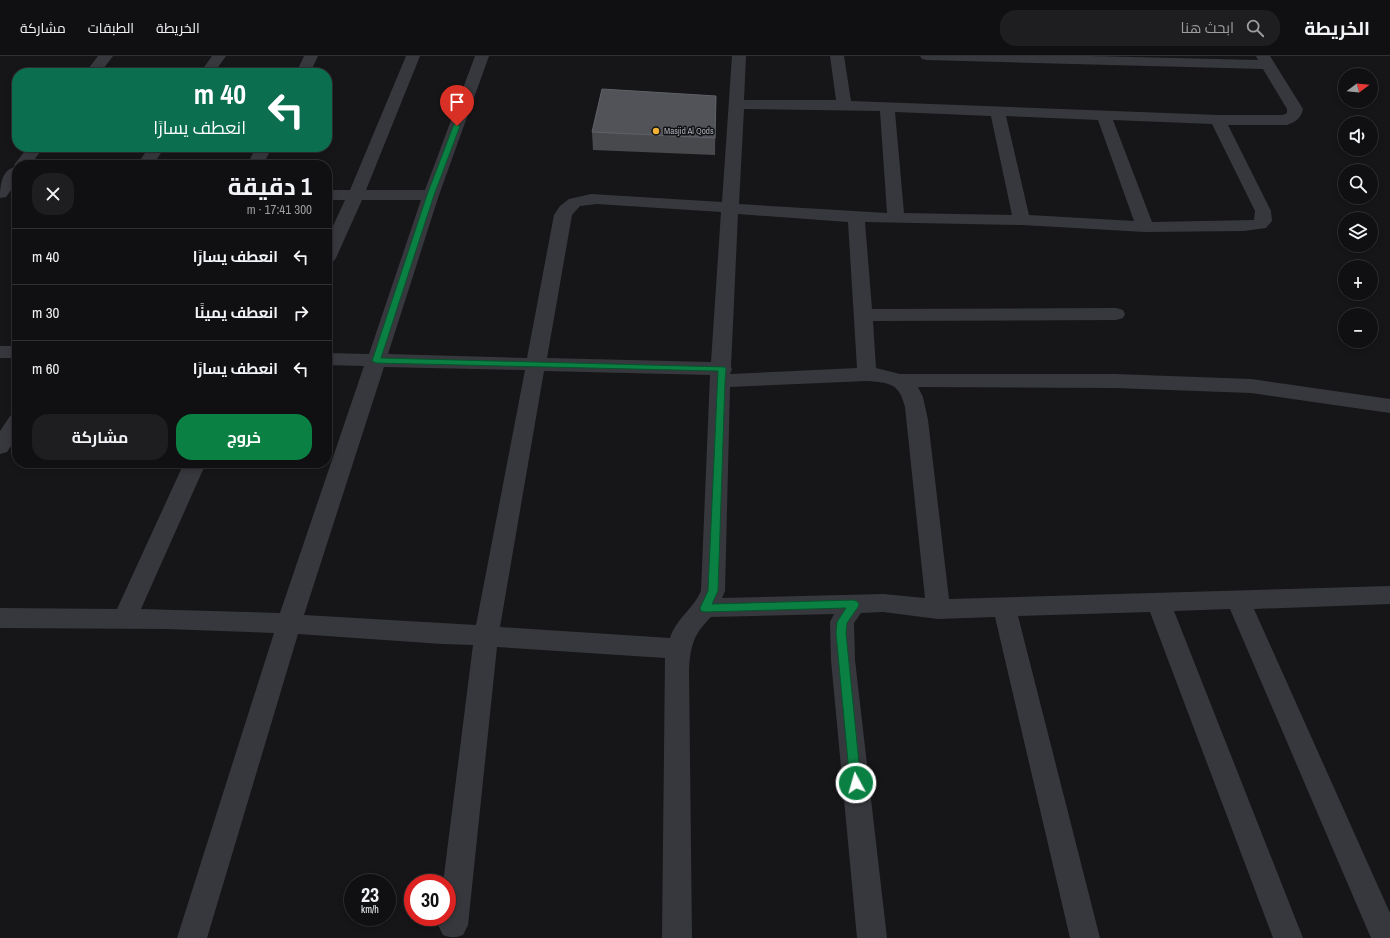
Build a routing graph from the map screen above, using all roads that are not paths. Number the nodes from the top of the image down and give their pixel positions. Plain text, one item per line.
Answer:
1 (106, 56) edge
2 (219, 56) edge
3 (311, 56) edge
4 (413, 56) edge
5 (482, 56) edge
6 (739, 56) edge
7 (837, 56) edge
8 (927, 56) edge
9 (1265, 60) edge
10 (96, 68) edge
11 (211, 68) edge
12 (305, 68) edge
13 (737, 104) junction
14 (844, 105) junction
15 (887, 107) junction
16 (997, 110) junction
17 (1104, 116) junction
18 (1218, 120) junction
19 (32, 152) edge
20 (26, 160) edge
21 (12, 179) edge
22 (5, 191) edge
23 (332, 195) edge
24 (356, 195) junction
25 (431, 195) junction
26 (731, 208) junction
27 (856, 217) junction
28 (896, 218) junction
29 (1022, 220) junction
30 (1145, 227) junction
31 (332, 247) edge
32 (1116, 314) dead end
33 (864, 315) junction
34 (0, 352) edge
35 (12, 352) edge
36 (332, 360) edge
37 (376, 361) junction
38 (537, 364) junction
39 (867, 374) junction
40 (721, 375) junction
41 (901, 380) junction
42 (1390, 406) edge
43 (12, 428) edge
44 (0, 447) edge
45 (193, 468) edge
46 (1389, 598) edge
47 (1238, 600) junction
48 (1158, 602) junction
49 (854, 604) junction
50 (1004, 606) junction
51 (705, 608) junction
52 (938, 609) junction
53 (125, 617) junction
54 (0, 618) edge
55 (289, 623) junction
56 (486, 636) junction
57 (678, 649) junction
58 (456, 899) edge
59 (192, 938) edge
60 (677, 938) edge
61 (872, 938) edge
62 (1085, 938) edge
63 (1288, 938) edge
64 (1386, 938) edge

1 - 10 street
2 - 11 street
3 - 12 street
4 - 24 street
5 - 25 street
6 - 13 street
7 - 14 street
8 - 9 street
9 - 18 street
13 - 14 street
13 - 26 street
14 - 15 street
15 - 16 street
15 - 28 street
16 - 17 street
16 - 29 street
17 - 18 street
17 - 30 street
18 - 30 street
19 - 20 street
21 - 22 street
23 - 24 street
24 - 25 street
24 - 31 street
25 - 37 street
26 - 27 street
26 - 38 street
26 - 40 street
27 - 28 street
27 - 33 street
28 - 29 street
29 - 30 street
32 - 33 street
33 - 39 street
34 - 35 street
36 - 37 street
37 - 38 street
37 - 55 street
38 - 40 street
38 - 56 street
39 - 40 street
39 - 41 street
40 - 51 street
41 - 42 street
41 - 52 street
43 - 44 street
45 - 53 street
46 - 47 street
47 - 48 street
47 - 64 street
48 - 50 street
48 - 63 street
49 - 51 street
49 - 52 street
49 - 61 street
50 - 52 street
50 - 62 street
51 - 57 street
53 - 54 street
53 - 55 street
55 - 56 street
55 - 59 street
56 - 57 street
56 - 58 street
57 - 60 street

